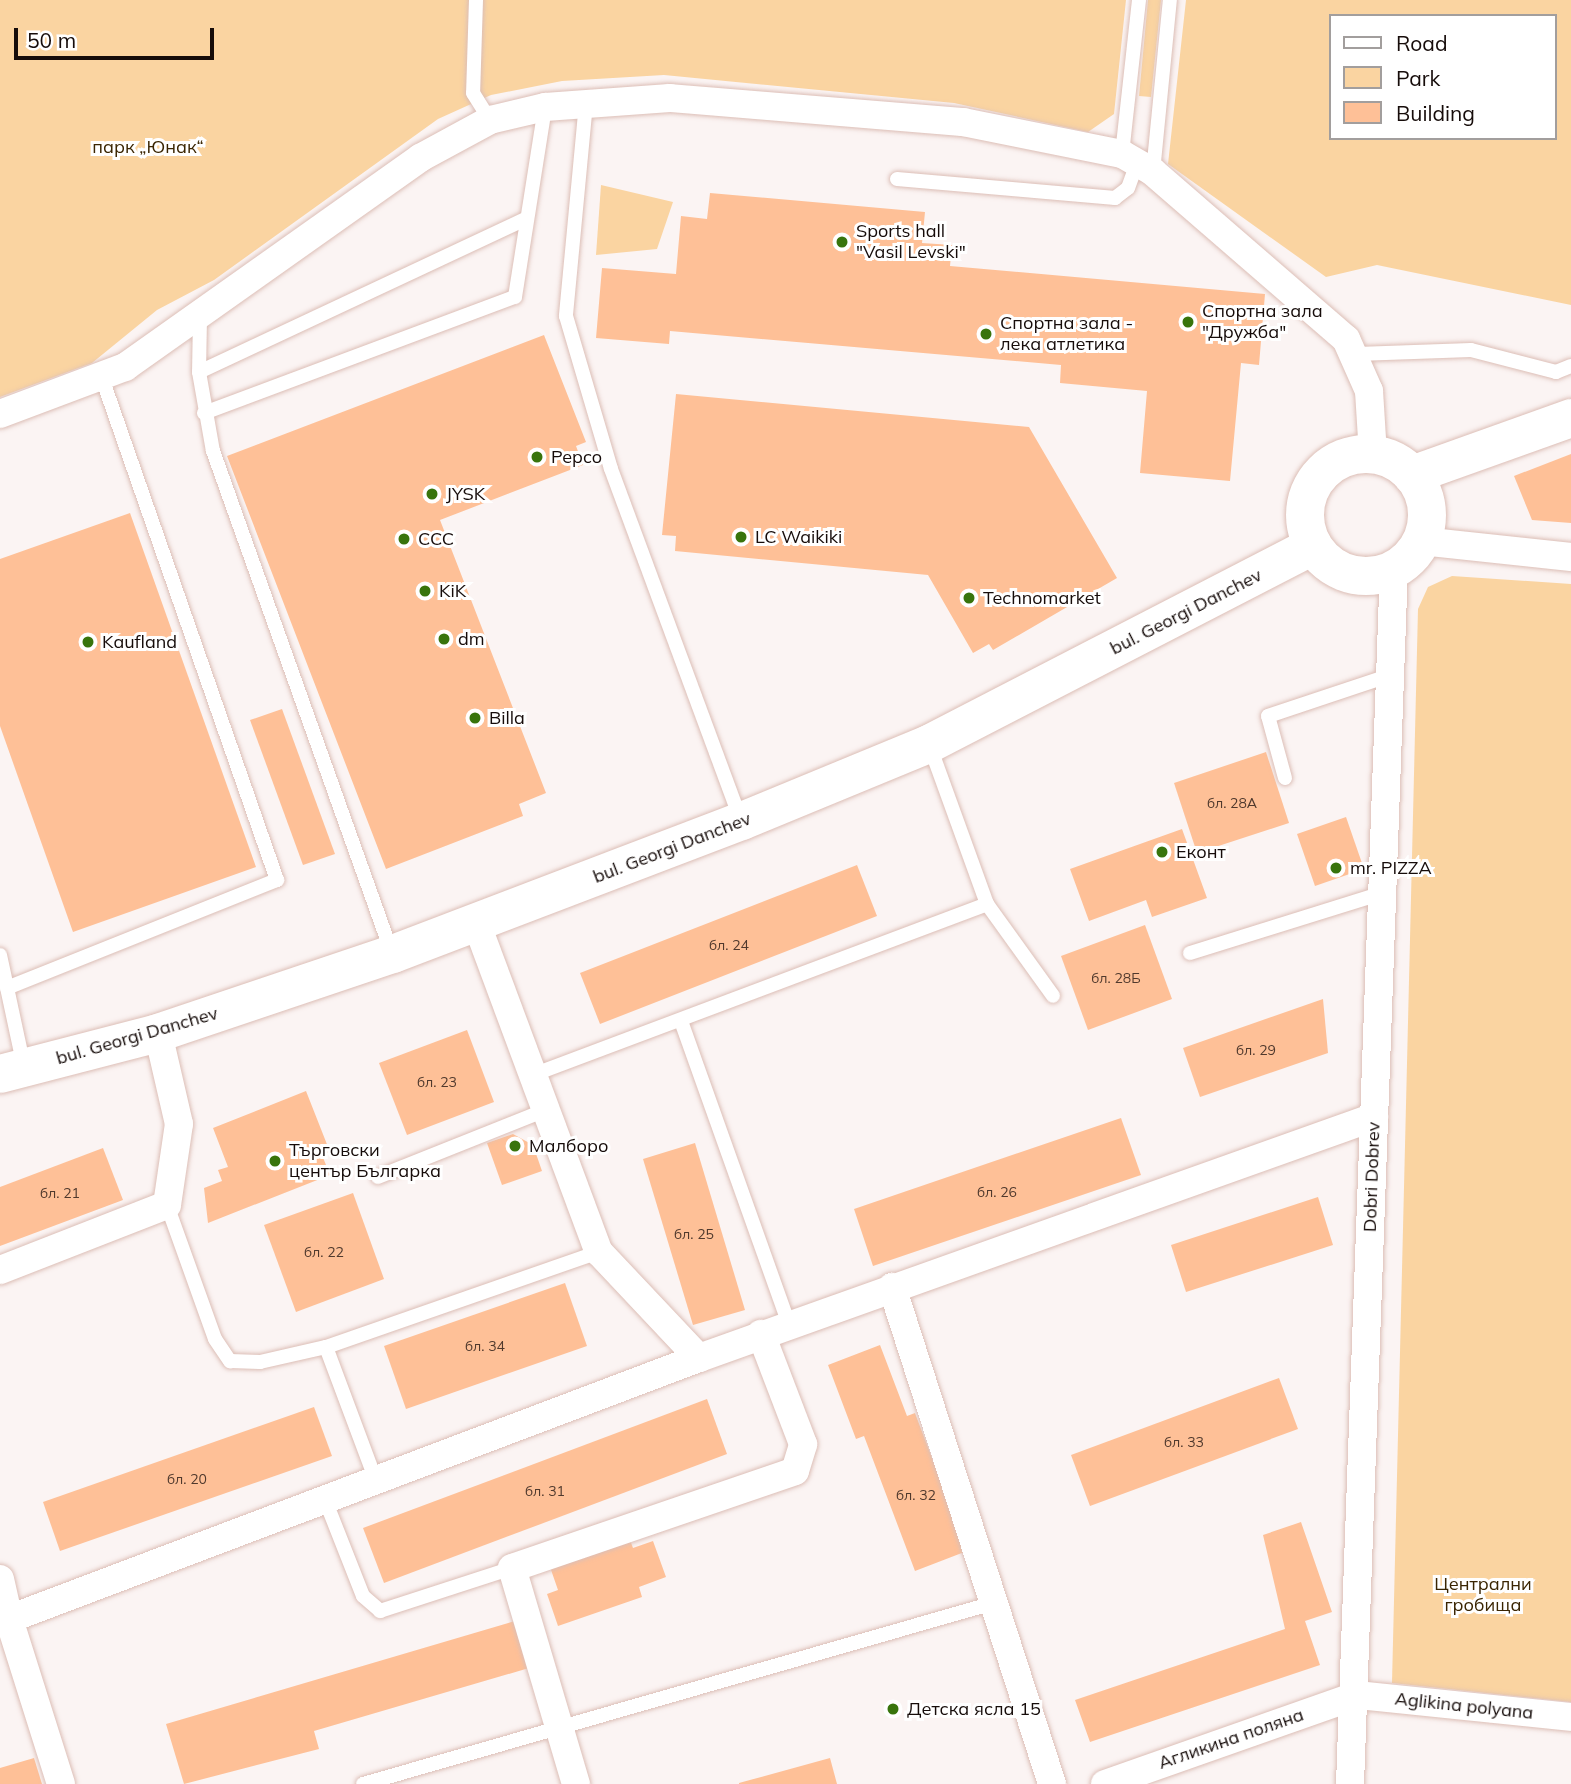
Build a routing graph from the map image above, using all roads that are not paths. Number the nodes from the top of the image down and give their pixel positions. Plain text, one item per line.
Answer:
1 (476, 0) edge
2 (1139, 0) edge
3 (1170, 0) edge
4 (586, 103) junction
5 (545, 107) junction
6 (490, 120) junction
7 (1137, 163) junction
8 (897, 179) dead end
9 (524, 220) junction
10 (200, 317) junction
11 (1357, 354) junction
12 (1571, 366) edge
13 (199, 372) junction
14 (102, 378) junction
15 (204, 412) junction
16 (0, 414) edge
17 (1571, 418) edge
18 (1373, 454) junction
19 (1412, 475) junction
20 (1421, 541) junction
21 (1313, 546) junction
22 (1571, 557) edge
23 (1394, 569) junction
24 (1388, 676) junction
25 (929, 744) junction
26 (1285, 778) dead end
27 (742, 821) junction
28 (1379, 894) junction
29 (987, 904) junction
30 (476, 922) junction
31 (1190, 953) dead end
32 (393, 954) junction
33 (0, 955) edge
34 (6, 988) junction
35 (1053, 996) dead end
36 (681, 1021) junction
37 (158, 1033) junction
38 (12, 1071) edge
39 (535, 1074) junction
40 (548, 1109) junction
41 (1374, 1117) junction
42 (378, 1177) dead end
43 (167, 1205) junction
44 (599, 1252) junction
45 (0, 1270) edge
46 (891, 1287) junction
47 (789, 1325) junction
48 (761, 1334) junction
49 (326, 1347) junction
50 (699, 1358) junction
51 (375, 1478) junction
52 (324, 1497) junction
53 (512, 1568) junction
54 (0, 1579) edge
55 (997, 1602) junction
56 (5, 1621) edge
57 (1357, 1695) junction
58 (1571, 1717) edge
59 (560, 1729) junction
60 (61, 1784) edge
61 (363, 1784) edge
62 (576, 1784) edge
63 (1052, 1784) edge
64 (1105, 1784) edge
65 (1350, 1784) edge

1 - 6 lane
2 - 7 lane
3 - 7 lane
4 - 5 street
4 - 7 street
4 - 27 lane
5 - 6 street
5 - 9 lane
6 - 10 street
7 - 8 lane
7 - 11 street
9 - 13 lane
9 - 15 lane
10 - 13 lane
10 - 14 street
11 - 12 lane
11 - 18 street
13 - 15 lane
14 - 16 street
14 - 34 lane
15 - 32 lane
17 - 19 main road
18 - 19 main road
18 - 21 main road
19 - 20 main road
20 - 22 street
20 - 23 main road
21 - 23 main road
21 - 25 main road, bul. Georgi Danchev
23 - 24 street, Dobri Dobrev
24 - 26 lane
24 - 28 street, Dobri Dobrev
25 - 27 main road, bul. Georgi Danchev
25 - 29 lane
27 - 30 main road, bul. Georgi Danchev
28 - 31 lane
28 - 41 street, Dobri Dobrev
29 - 35 lane
29 - 36 lane
30 - 32 main road, bul. Georgi Danchev
30 - 39 street
32 - 37 main road, bul. Georgi Danchev
33 - 34 lane
34 - 38 lane
36 - 39 lane
36 - 47 lane
37 - 38 main road, bul. Georgi Danchev
37 - 43 street
39 - 40 street
40 - 42 lane
40 - 44 street
41 - 46 street
41 - 57 street, Dobri Dobrev
43 - 45 street
43 - 49 lane
44 - 49 lane
44 - 50 street
46 - 47 street
46 - 55 street
47 - 48 street
48 - 50 street
48 - 53 street
49 - 51 lane
50 - 51 street
51 - 52 street
52 - 53 lane
52 - 56 street
53 - 59 street
54 - 56 street
55 - 59 lane
55 - 63 street
56 - 60 street
57 - 58 street, Aglikina polyana
57 - 64 street, Агликина поляна
57 - 65 street, Dobri Dobrev
59 - 61 lane
59 - 62 street

